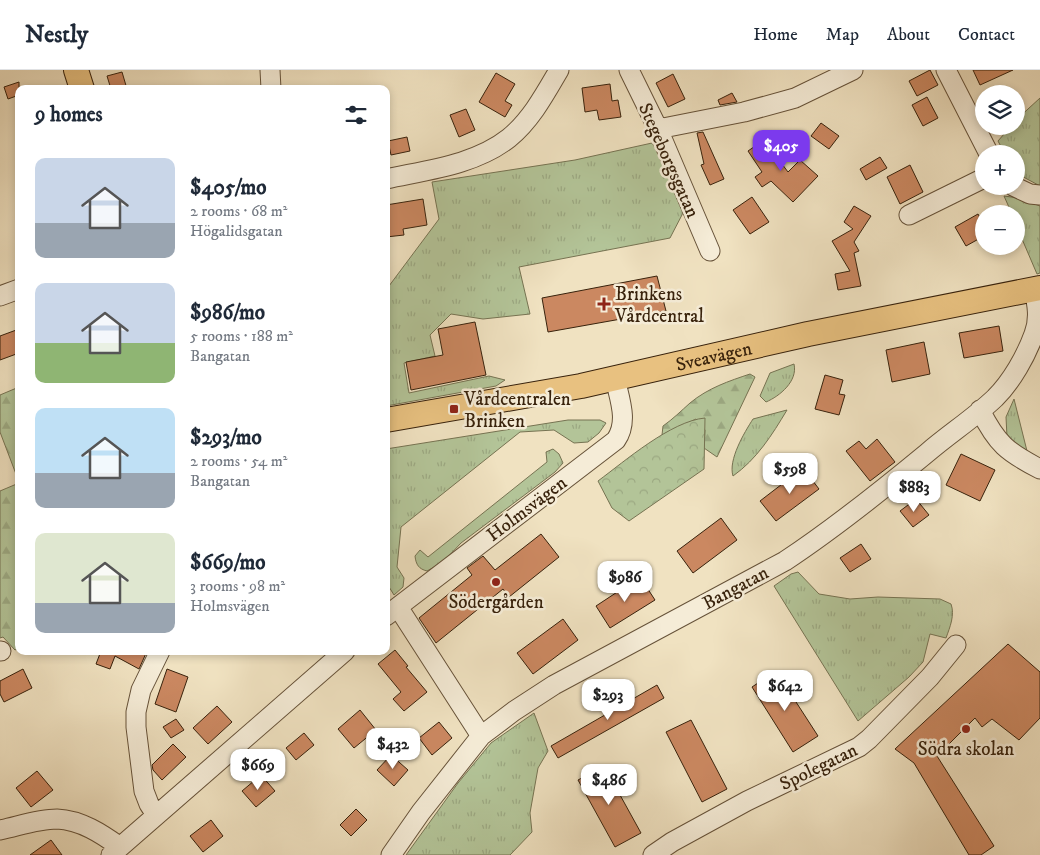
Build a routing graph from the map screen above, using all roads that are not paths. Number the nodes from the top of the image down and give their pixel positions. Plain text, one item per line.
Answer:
1 (76, 70) edge
2 (270, 70) edge
3 (559, 70) edge
4 (629, 70) edge
5 (853, 70) edge
6 (946, 70) edge
7 (81, 85) edge
8 (271, 85) edge
9 (658, 129) junction
10 (984, 145) edge
11 (390, 178) edge
12 (975, 182) edge
13 (1025, 192) edge
14 (1040, 196) edge
15 (909, 215) dead end
16 (710, 251) dead end
17 (1037, 288) edge
18 (15, 290) edge
19 (0, 296) edge
20 (615, 378) junction
21 (980, 410) junction
22 (390, 419) edge
23 (1040, 469) edge
24 (392, 611) edge
25 (956, 645) dead end
26 (158, 655) edge
27 (340, 655) edge
28 (481, 736) junction
29 (156, 816) junction
30 (0, 830) edge
31 (123, 849) edge
32 (391, 855) edge
33 (653, 855) edge

1 - 7 main road
2 - 8 street
3 - 11 street
4 - 9 street, Stegeborgsgatan
5 - 9 street
6 - 10 street
9 - 16 street, Stegeborgsgatan
12 - 15 street
13 - 14 street
17 - 20 main road, Sveavägen
17 - 21 street, Bangatan
18 - 19 street
20 - 22 main road, Sveavägen
20 - 24 street, Holmsvägen
21 - 23 street
21 - 28 street, Bangatan
24 - 28 street
25 - 33 street, Spolegatan
26 - 29 street
27 - 29 street
28 - 32 street, Bangatan
29 - 31 street
30 - 31 street

